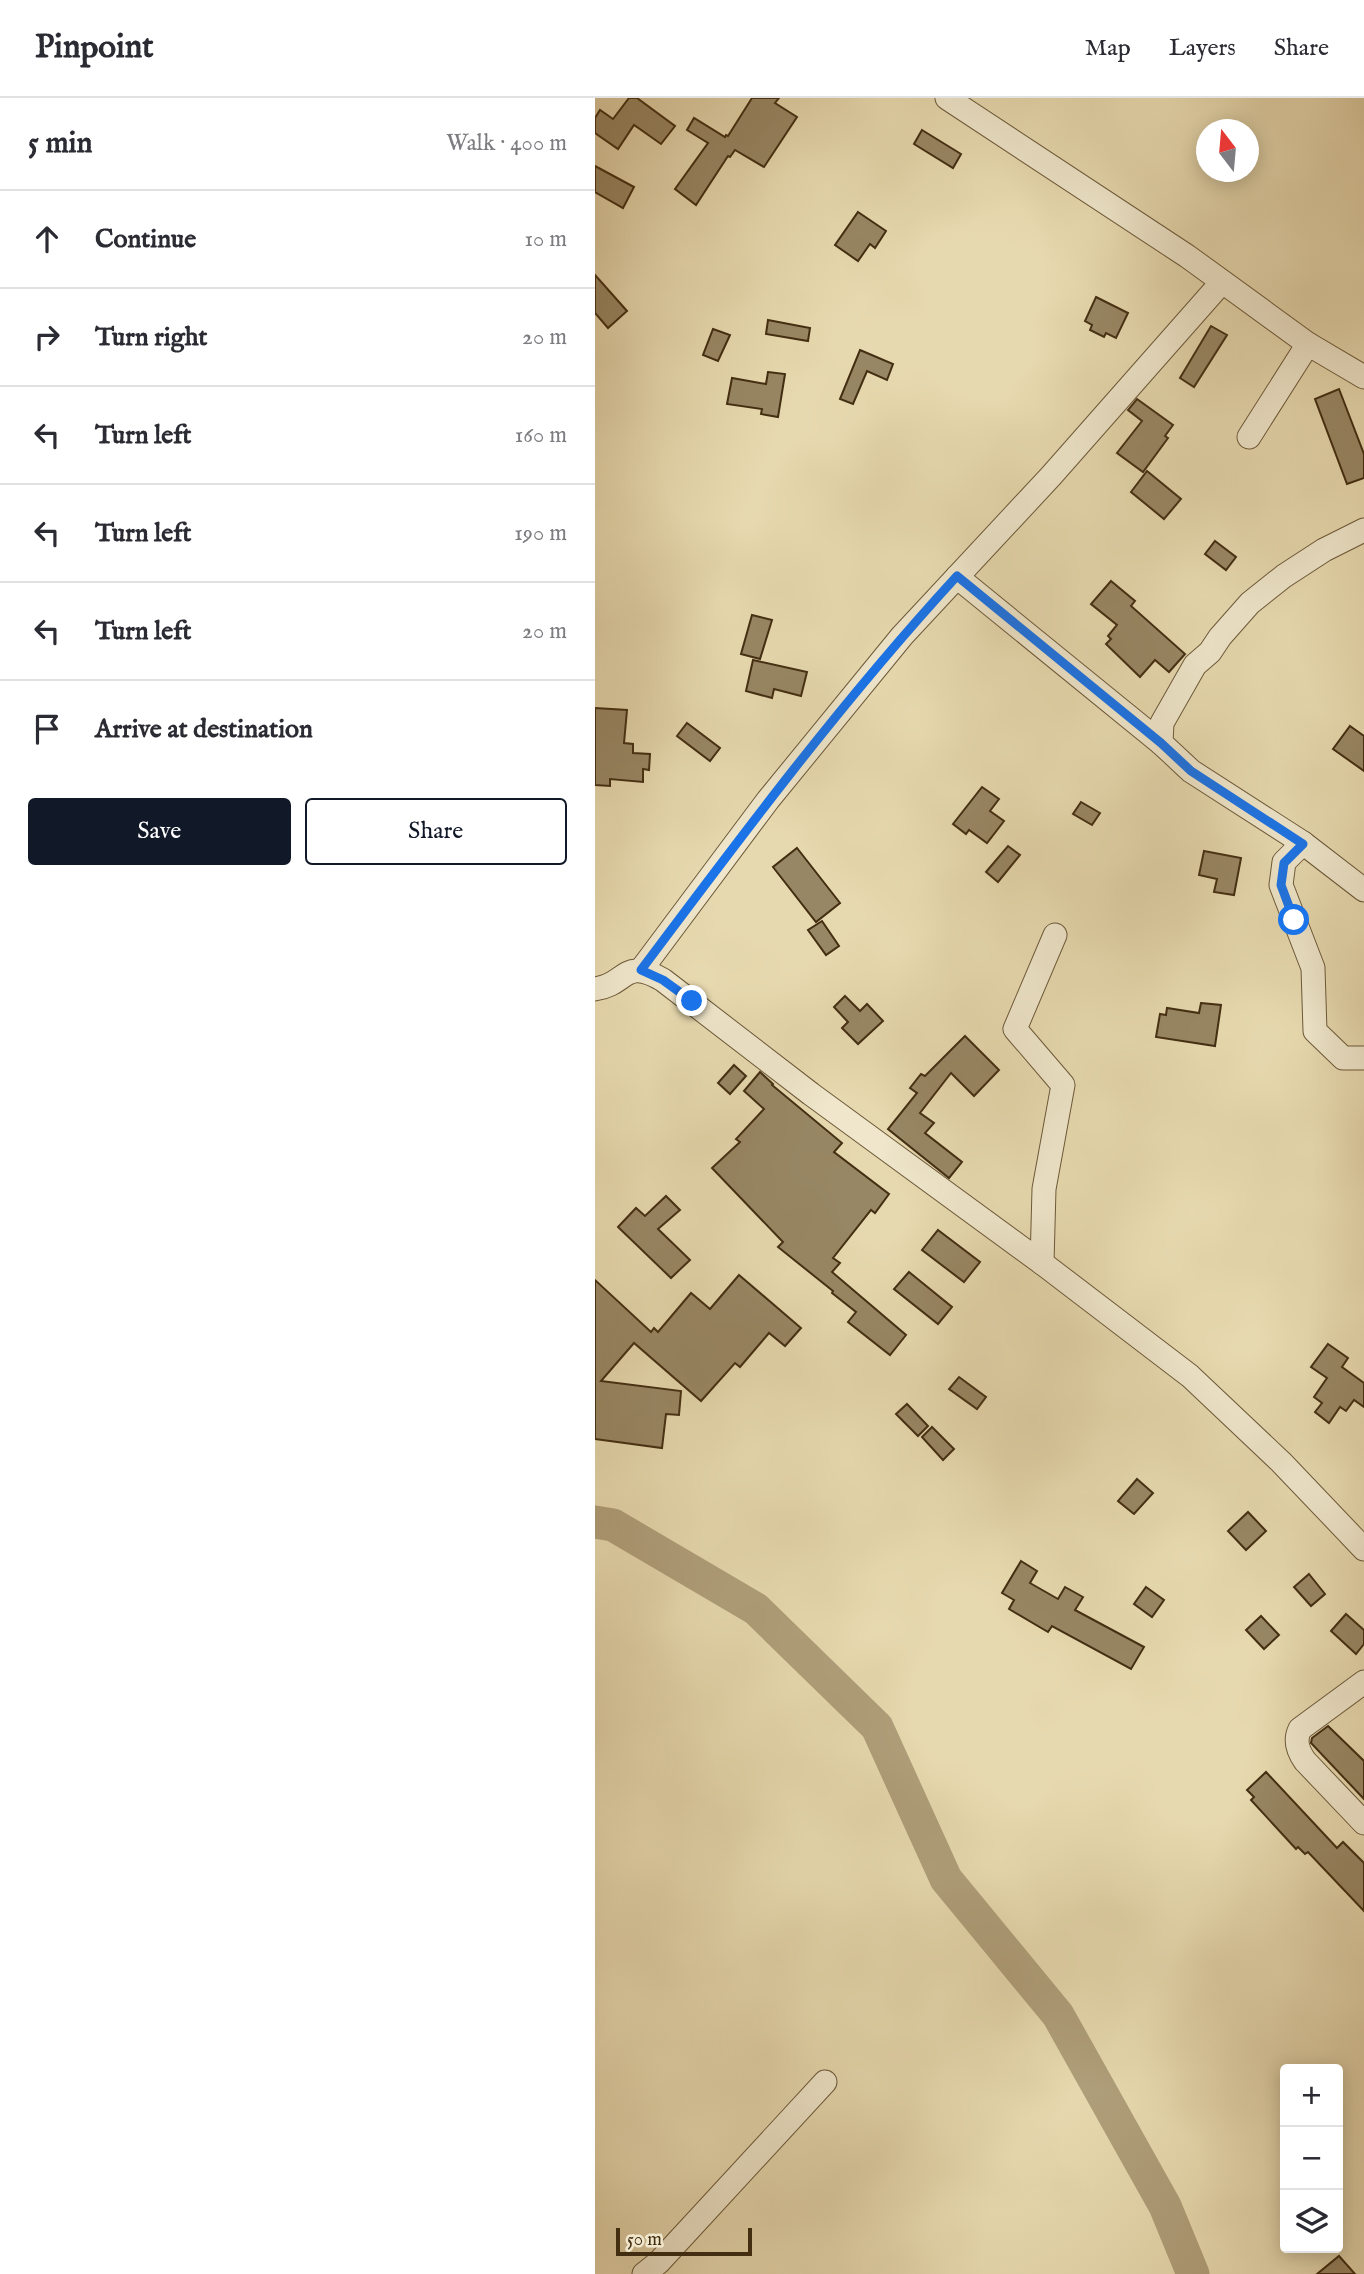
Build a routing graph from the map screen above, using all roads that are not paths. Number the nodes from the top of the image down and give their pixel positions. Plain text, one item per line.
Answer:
1 (947, 98) edge
2 (1222, 282) junction
3 (1308, 344) junction
4 (1364, 377) edge
5 (1249, 437) dead end
6 (1364, 530) edge
7 (957, 576) junction
8 (1161, 743) junction
9 (1303, 844) junction
10 (1364, 890) edge
11 (1055, 935) dead end
12 (641, 970) junction
13 (595, 989) edge
14 (1364, 1058) edge
15 (1042, 1263) junction
16 (1364, 1549) edge
17 (1364, 1682) edge
18 (1364, 1823) edge
19 (825, 2082) dead end
20 (644, 2274) edge

1 - 2 street
2 - 3 street
2 - 7 street
3 - 4 street
3 - 5 street
6 - 8 street
7 - 8 street
7 - 12 street
8 - 9 street
9 - 10 street
9 - 14 street
11 - 15 street
12 - 13 street
12 - 15 street
15 - 16 street
17 - 18 street
19 - 20 street

